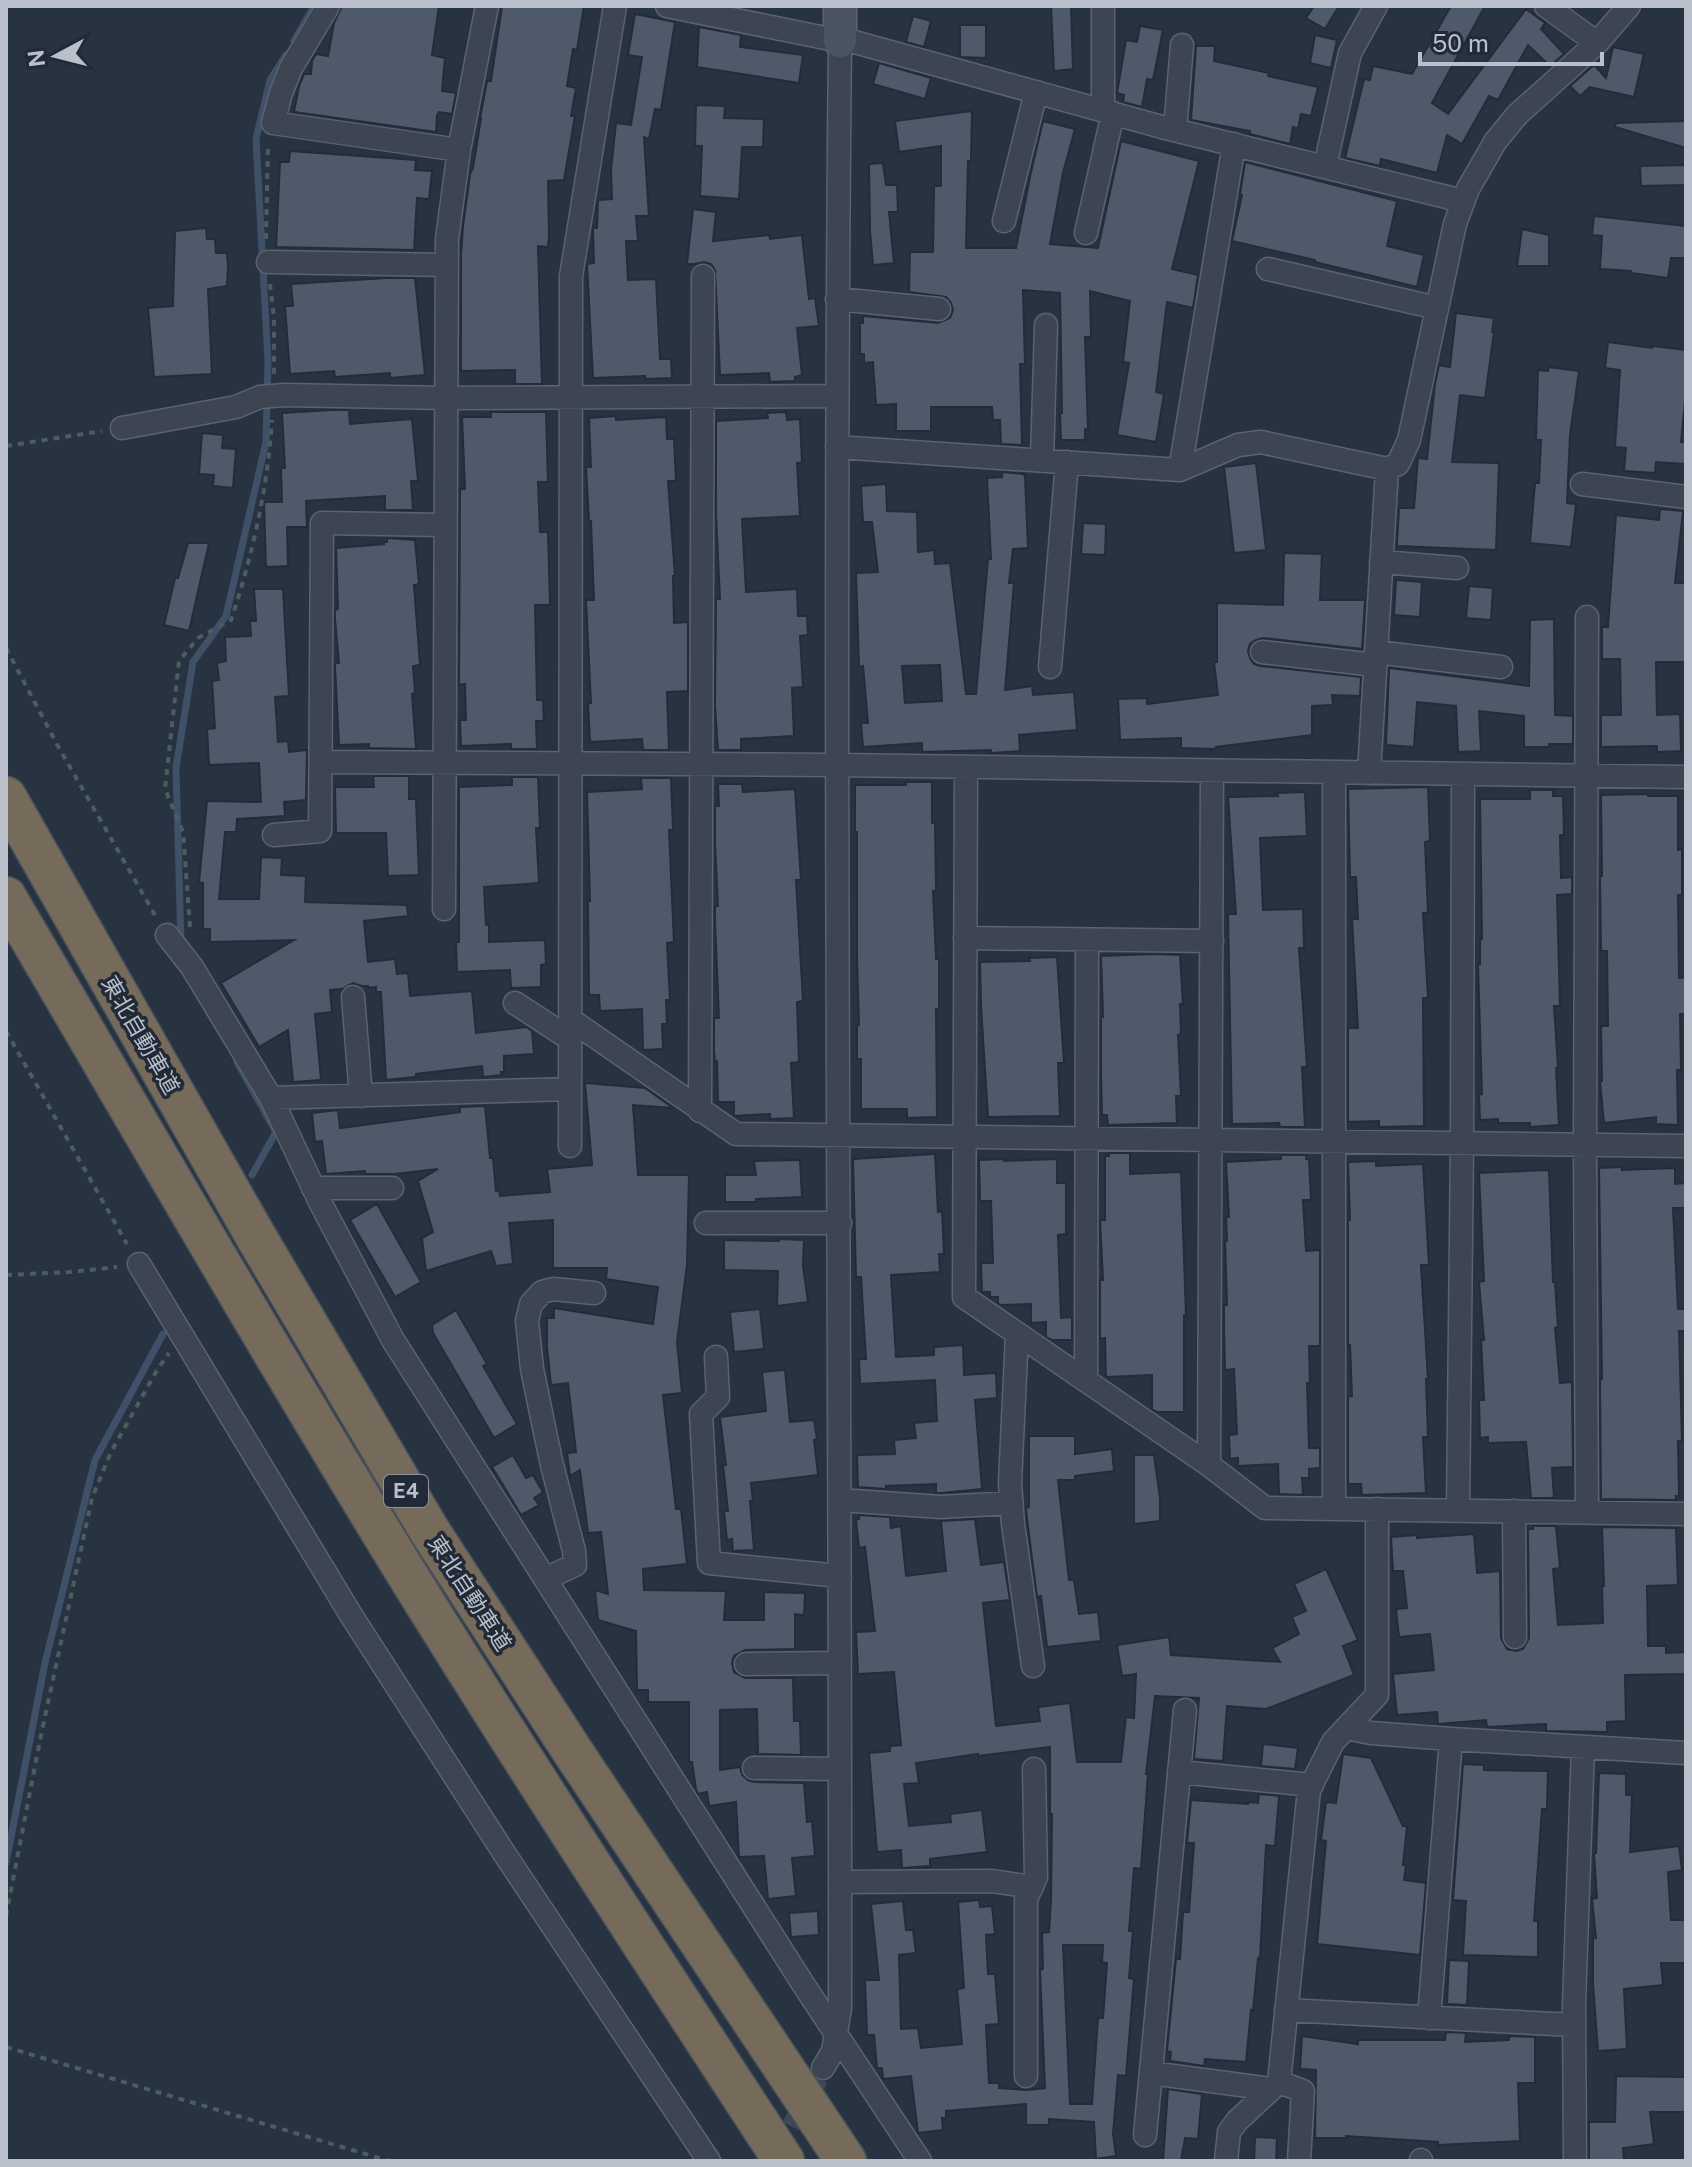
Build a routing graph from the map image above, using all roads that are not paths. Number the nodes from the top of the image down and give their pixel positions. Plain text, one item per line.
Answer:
1 (328, 6) edge
2 (487, 6) edge
3 (615, 6) edge
4 (667, 6) edge
5 (840, 6) edge
6 (1103, 6) edge
7 (1376, 6) edge
8 (1546, 6) edge
9 (1629, 6) edge
10 (840, 40) junction
11 (1597, 43) junction
12 (1182, 45) dead end
13 (1036, 92) junction
14 (1108, 112) junction
15 (1175, 130) junction
16 (1234, 144) junction
17 (459, 150) junction
18 (1325, 167) junction
19 (1463, 201) junction
20 (1004, 221) dead end
21 (1086, 233) dead end
22 (268, 262) road end
23 (447, 265) junction
24 (1268, 269) dead end
25 (703, 276) dead end
26 (837, 299) junction
27 (1437, 308) junction
28 (939, 309) dead end
29 (1046, 325) dead end
30 (836, 396) junction
31 (571, 397) junction
32 (703, 397) junction
33 (447, 398) junction
34 (122, 428) road end
35 (837, 447) junction
36 (1042, 460) junction
37 (1067, 462) junction
38 (1387, 469) junction
39 (1180, 470) junction
40 (1582, 484) dead end
41 (1686, 497) edge
42 (445, 525) junction
43 (1381, 562) junction
44 (1457, 568) dead end
45 (1587, 617) dead end
46 (1262, 652) dead end
47 (1376, 658) junction
48 (1050, 667) dead end
49 (1501, 667) dead end
50 (321, 762) junction
51 (445, 764) junction
52 (570, 764) junction
53 (702, 765) junction
54 (837, 765) junction
55 (966, 767) junction
56 (1212, 771) junction
57 (1334, 772) junction
58 (1369, 773) junction
59 (1463, 774) junction
60 (1586, 776) junction
61 (1686, 777) edge
62 (6, 797) edge
63 (274, 835) dead end
64 (6, 897) edge
65 (444, 909) dead end
66 (167, 935) road end
67 (965, 938) junction
68 (1087, 940) junction
69 (1212, 941) junction
70 (353, 997) dead end
71 (515, 1003) dead end
72 (571, 1029) junction
73 (570, 1089) junction
74 (361, 1096) junction
75 (271, 1098) junction
76 (700, 1111) junction
77 (840, 1136) junction
78 (964, 1138) junction
79 (1086, 1139) junction
80 (1211, 1141) junction
81 (1335, 1142) junction
82 (1462, 1144) junction
83 (1585, 1145) junction
84 (570, 1146) dead end
85 (1686, 1146) edge
86 (313, 1188) junction
87 (392, 1188) dead end
88 (706, 1223) dead end
89 (840, 1223) junction
90 (139, 1264) road end
91 (594, 1293) dead end
92 (1017, 1334) junction
93 (716, 1357) dead end
94 (1086, 1380) junction
95 (1209, 1465) junction
96 (840, 1500) junction
97 (1011, 1503) junction
98 (1334, 1509) junction
99 (1377, 1509) junction
100 (1458, 1510) junction
101 (1514, 1511) junction
102 (1587, 1512) junction
103 (1686, 1514) edge
104 (840, 1576) junction
105 (545, 1579) junction
106 (1515, 1637) dead end
107 (840, 1663) junction
108 (746, 1664) dead end
109 (1033, 1666) dead end
110 (1185, 1710) dead end
111 (1346, 1728) junction
112 (1451, 1739) junction
113 (1583, 1748) junction
114 (1686, 1753) edge
115 (754, 1768) dead end
116 (840, 1769) junction
117 (1034, 1769) dead end
118 (1179, 1772) junction
119 (1312, 1785) junction
120 (840, 1882) junction
121 (1032, 1887) junction
122 (1286, 2010) junction
123 (1429, 2018) junction
124 (1574, 2025) junction
125 (835, 2033) junction
126 (823, 2068) tunnel mouth
127 (1151, 2073) junction
128 (1026, 2076) dead end
129 (1275, 2086) junction
130 (1145, 2135) dead end
131 (709, 2161) edge
132 (784, 2161) edge
133 (846, 2161) edge
134 (920, 2161) edge
135 (1226, 2161) edge
136 (1299, 2161) edge
137 (1575, 2161) edge

1 - 17 street
2 - 17 street
3 - 31 street
4 - 10 street
5 - 10 street
6 - 14 street
7 - 18 street
8 - 11 street
9 - 11 street
10 - 13 street
10 - 26 street
11 - 19 street
12 - 15 street
13 - 14 street
13 - 20 street
14 - 15 street
14 - 21 street
15 - 16 street
16 - 18 street
16 - 39 street
17 - 23 street
18 - 19 street
19 - 27 street
22 - 23 street
23 - 33 street
24 - 27 street
25 - 32 street
26 - 28 street
26 - 30 street
27 - 38 street
29 - 36 street
30 - 32 street
30 - 35 street
31 - 32 street
31 - 33 street
31 - 52 street
32 - 53 street
33 - 34 street
33 - 42 street
35 - 36 street
35 - 54 street
36 - 37 street
37 - 39 street
37 - 48 street
38 - 39 street
38 - 43 street
40 - 41 street
42 - 50 street
42 - 51 street
43 - 44 street
43 - 47 street
45 - 60 street
46 - 47 street
47 - 49 street
47 - 58 street
50 - 51 street
50 - 63 street
51 - 52 street
51 - 65 street
52 - 53 street
52 - 72 street
53 - 54 street
53 - 76 street
54 - 55 street
54 - 77 street
55 - 56 street
55 - 67 street
56 - 57 street
56 - 69 street
57 - 58 street
57 - 81 street
58 - 59 street
59 - 60 street
59 - 82 street
60 - 61 street
60 - 83 street
62 - 133 highway, 東北自動車道 / E4
64 - 132 highway, 東北自動車道 / E4
66 - 75 street
67 - 68 street
67 - 78 street
68 - 69 street
68 - 79 street
69 - 80 street
70 - 74 street
71 - 72 street
72 - 73 street
72 - 76 street
73 - 74 street
73 - 84 street
74 - 75 street
75 - 86 street
76 - 77 street
77 - 78 street
77 - 89 street
78 - 79 street
78 - 92 street
79 - 80 street
79 - 94 street
80 - 81 street
80 - 95 street
81 - 82 street
81 - 98 street
82 - 83 street
82 - 100 street
83 - 85 street
83 - 102 street
86 - 87 street
86 - 105 street
88 - 89 street
89 - 96 street
90 - 131 street
91 - 105 street
92 - 94 street
92 - 97 street
93 - 104 street
94 - 95 street
95 - 98 street
96 - 97 street
96 - 104 street
97 - 109 street
98 - 99 street
99 - 100 street
99 - 111 street
100 - 101 street
101 - 102 street
101 - 106 street
102 - 103 street
104 - 107 street
105 - 125 street
107 - 108 street
107 - 116 street
110 - 118 street
111 - 112 street
111 - 119 street
112 - 113 street
112 - 123 street
113 - 114 street
113 - 124 street
115 - 116 street
116 - 120 street
117 - 121 street
118 - 119 street
118 - 127 street
119 - 122 street
120 - 121 street
120 - 125 street
121 - 128 street
122 - 123 street
122 - 129 street
123 - 124 street
124 - 137 street
125 - 126 street
125 - 134 street
127 - 129 street
127 - 130 street
129 - 135 street
129 - 136 street

